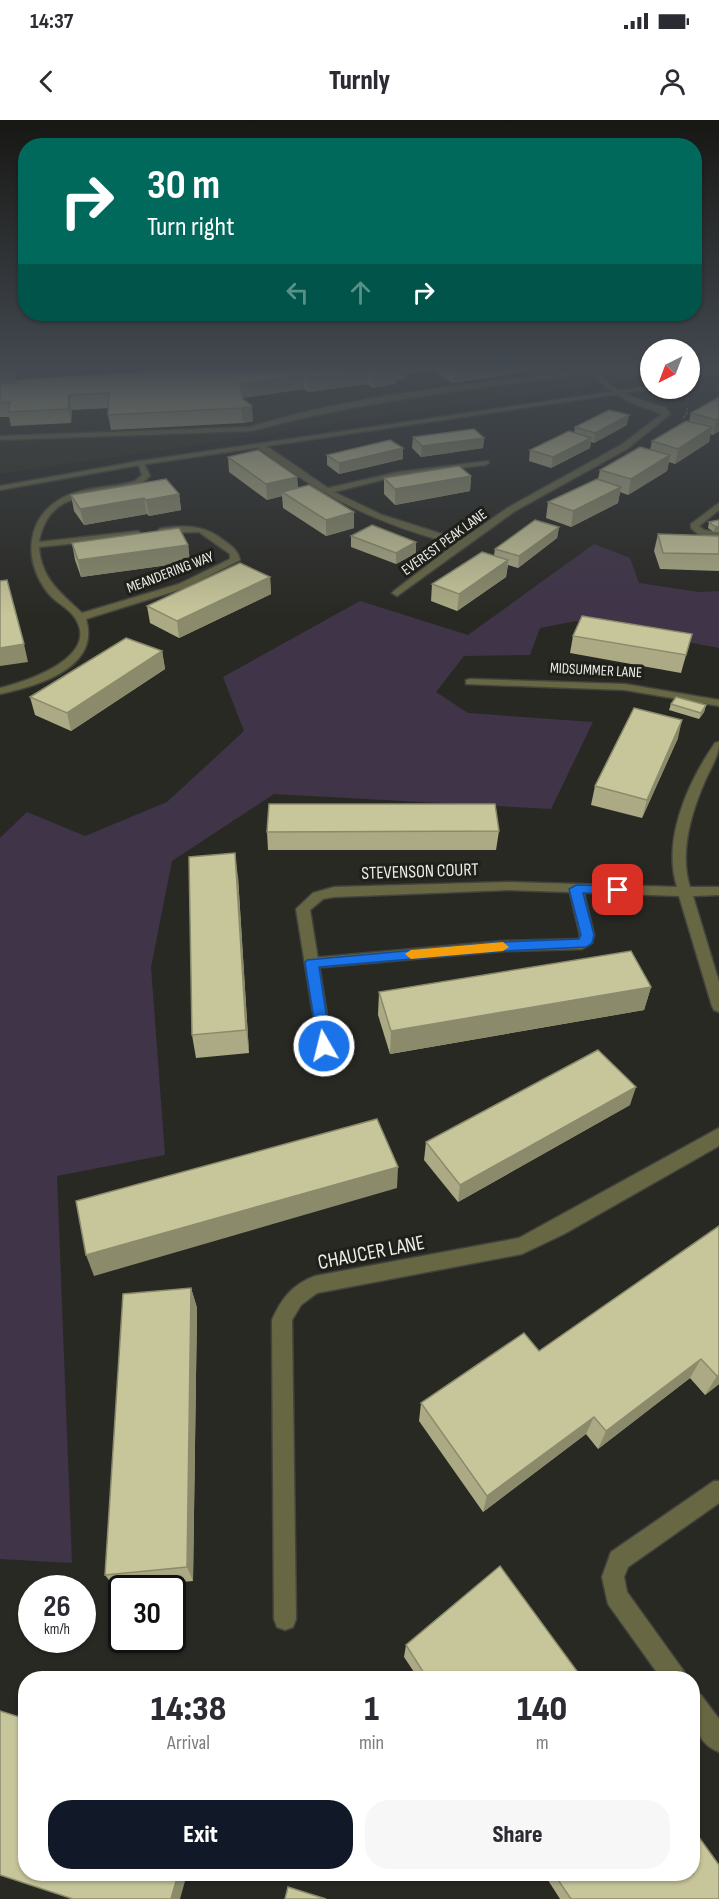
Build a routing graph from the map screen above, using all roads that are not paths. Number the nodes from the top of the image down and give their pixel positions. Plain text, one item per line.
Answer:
1 (197, 449) edge
2 (232, 449) edge
3 (265, 449) edge
4 (620, 449) edge
5 (140, 463) junction
6 (485, 464) dead end
7 (11, 477) dead end
8 (0, 488) edge
9 (326, 491) junction
10 (719, 506) edge
11 (156, 532) edge
12 (145, 534) edge
13 (719, 536) edge
14 (462, 543) junction
15 (35, 545) junction
16 (397, 593) dead end
17 (80, 617) junction
18 (470, 682) dead end
19 (0, 691) edge
20 (719, 703) edge
21 (719, 745) edge
22 (576, 889) junction
23 (719, 891) edge
24 (682, 892) junction
25 (312, 963) junction
26 (719, 1006) edge
27 (324, 1046) dead end
28 (719, 1135) edge
29 (719, 1492) edge
30 (285, 1619) dead end
31 (670, 1671) edge
32 (700, 1713) edge
33 (719, 1740) edge

1 - 7 street
2 - 5 street
3 - 9 street
4 - 14 street, EVEREST PEAK LANE
5 - 8 street
5 - 15 street
6 - 9 street
9 - 14 street
10 - 13 street
11 - 17 street, MEANDERING WAY
12 - 15 street
14 - 16 street, EVEREST PEAK LANE
15 - 17 street
17 - 19 street
18 - 20 street, MIDSUMMER LANE
21 - 24 street
22 - 24 street, STEVENSON COURT
22 - 25 street
22 - 25 street, STEVENSON COURT
23 - 24 street
24 - 26 street
25 - 27 street, STEVENSON COURT
28 - 30 street, CHAUCER LANE
29 - 31 street
32 - 33 street

